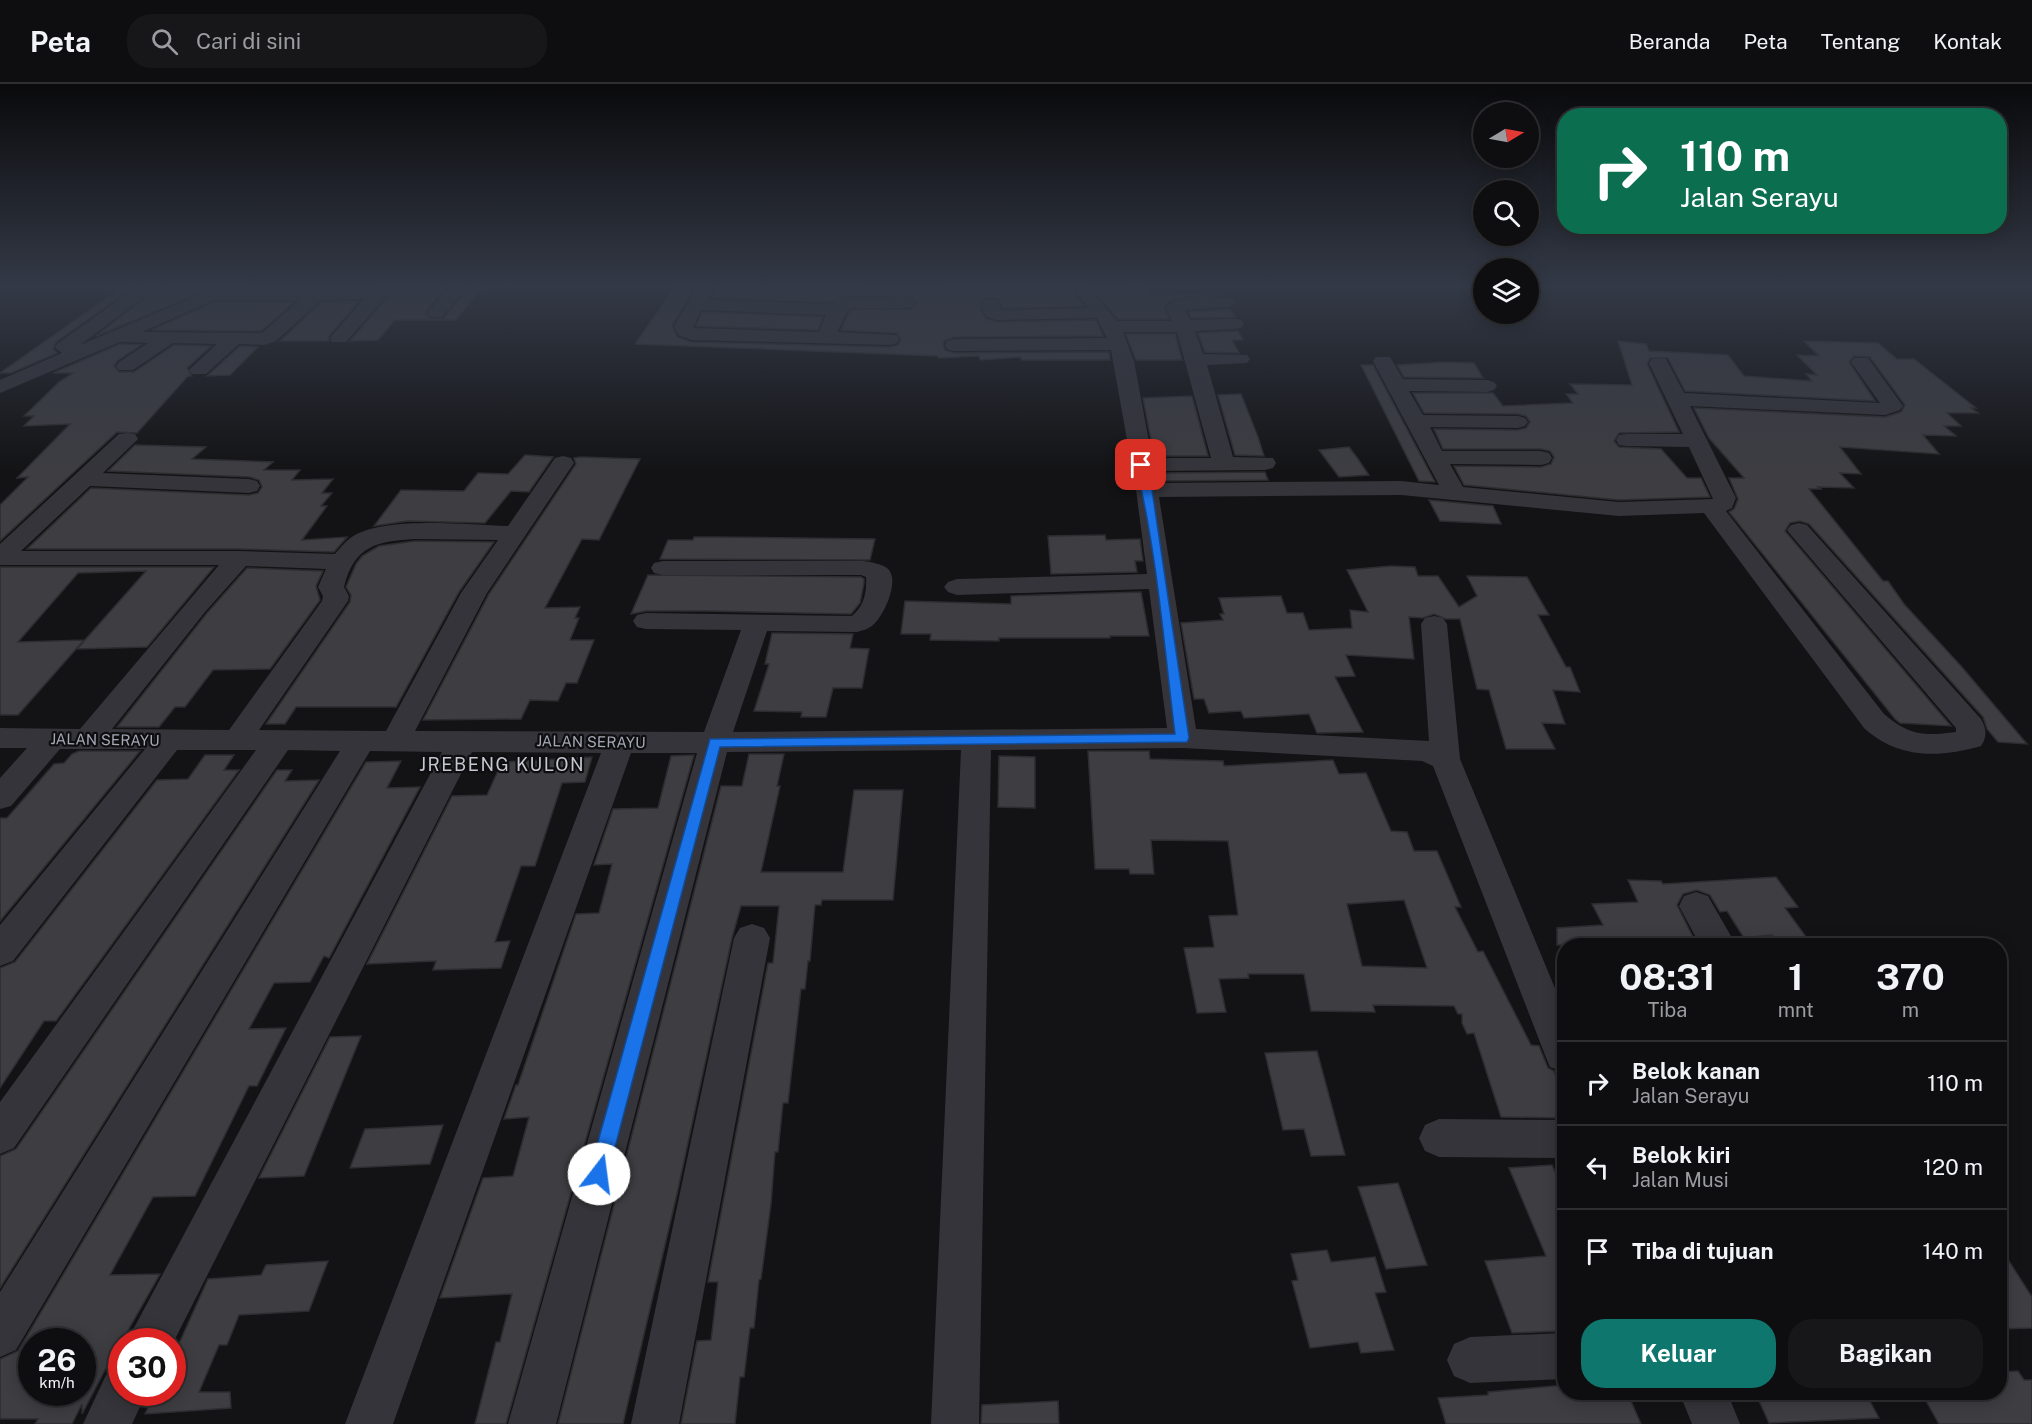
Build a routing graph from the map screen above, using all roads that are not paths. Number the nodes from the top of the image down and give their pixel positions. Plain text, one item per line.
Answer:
1 (65, 348) edge
2 (93, 348) edge
3 (153, 348) edge
4 (224, 348) edge
5 (1115, 348) edge
6 (1192, 348) edge
7 (53, 356) dead end
8 (1240, 359) dead end
9 (1196, 360) junction
10 (1383, 361) dead end
11 (1860, 362) dead end
12 (1659, 363) dead end
13 (126, 366) dead end
14 (199, 370) dead end
15 (1395, 385) junction
16 (1487, 386) dead end
17 (0, 387) edge
18 (1793, 388) dead end
19 (1677, 399) junction
20 (1806, 405) junction
21 (1414, 421) junction
22 (1518, 422) dead end
23 (128, 439) dead end
24 (1627, 440) dead end
25 (1698, 441) junction
26 (1435, 458) junction
27 (1541, 458) dead end
28 (563, 463) dead end
29 (1265, 463) dead end
30 (1224, 464) junction
31 (1141, 465) junction
32 (85, 479) junction
33 (249, 486) dead end
34 (1147, 490) junction
35 (1454, 492) junction
36 (1711, 507) junction
37 (1799, 530) dead end
38 (515, 533) junction
39 (0, 557) edge
40 (239, 558) junction
41 (342, 562) junction
42 (663, 568) dead end
43 (1161, 581) junction
44 (957, 586) dead end
45 (646, 621) dead end
46 (757, 622) junction
47 (1434, 624) dead end
48 (0, 738) edge
49 (1183, 738) junction
50 (52, 739) junction
51 (87, 740) junction
52 (379, 740) junction
53 (168, 741) junction
54 (236, 741) junction
55 (463, 741) junction
56 (976, 741) junction
57 (278, 742) junction
58 (715, 742) junction
59 (620, 743) junction
60 (1445, 759) junction
61 (0, 798) edge
62 (1696, 906) dead end
63 (752, 938) dead end
64 (1714, 938) edge
65 (0, 951) edge
66 (1557, 1038) edge
67 (0, 1135) edge
68 (1439, 1138) dead end
69 (1557, 1139) edge
70 (157, 1328) edge
71 (0, 1334) edge
72 (1557, 1356) edge
73 (1470, 1360) dead end
74 (1706, 1400) edge
75 (116, 1406) edge
76 (106, 1424) edge
77 (369, 1424) edge
78 (531, 1424) edge
79 (655, 1424) edge
80 (955, 1424) edge
81 (1716, 1424) edge

1 - 7 street
2 - 17 street
3 - 13 street
4 - 14 street
5 - 31 street
6 - 9 street
8 - 9 street
9 - 30 street
10 - 15 street
11 - 20 street
12 - 19 street
15 - 16 street
15 - 21 street
18 - 20 street
19 - 20 street
19 - 25 street
21 - 22 street
21 - 26 street
23 - 32 street
24 - 25 street
25 - 36 street
26 - 27 street
26 - 35 street
28 - 38 street
29 - 30 street
30 - 31 street
31 - 34 street
32 - 33 street
32 - 39 street
34 - 35 street
34 - 43 street
35 - 36 street
36 - 37 street
38 - 41 street
38 - 52 street
39 - 40 street
40 - 41 street
40 - 51 street
41 - 54 street
42 - 46 street
43 - 44 street
43 - 49 street
45 - 46 street
46 - 58 street
47 - 60 street
48 - 50 street, JALAN SERAYU
49 - 56 street, JALAN SERAYU
49 - 60 street, JALAN SERAYU
50 - 51 street, JALAN SERAYU
50 - 61 street
51 - 53 street, JALAN SERAYU
52 - 55 street, JALAN SERAYU
52 - 57 street, JALAN SERAYU
52 - 71 street
53 - 54 street, JALAN SERAYU
53 - 65 street
54 - 57 street, JALAN SERAYU
55 - 59 street, JALAN SERAYU
55 - 70 street
56 - 58 street, JALAN SERAYU
56 - 80 street
57 - 67 street
58 - 59 street, JALAN SERAYU
58 - 78 street
59 - 77 street
60 - 66 street
62 - 64 street
63 - 79 street
68 - 69 street
72 - 73 street
74 - 81 street
75 - 76 street

